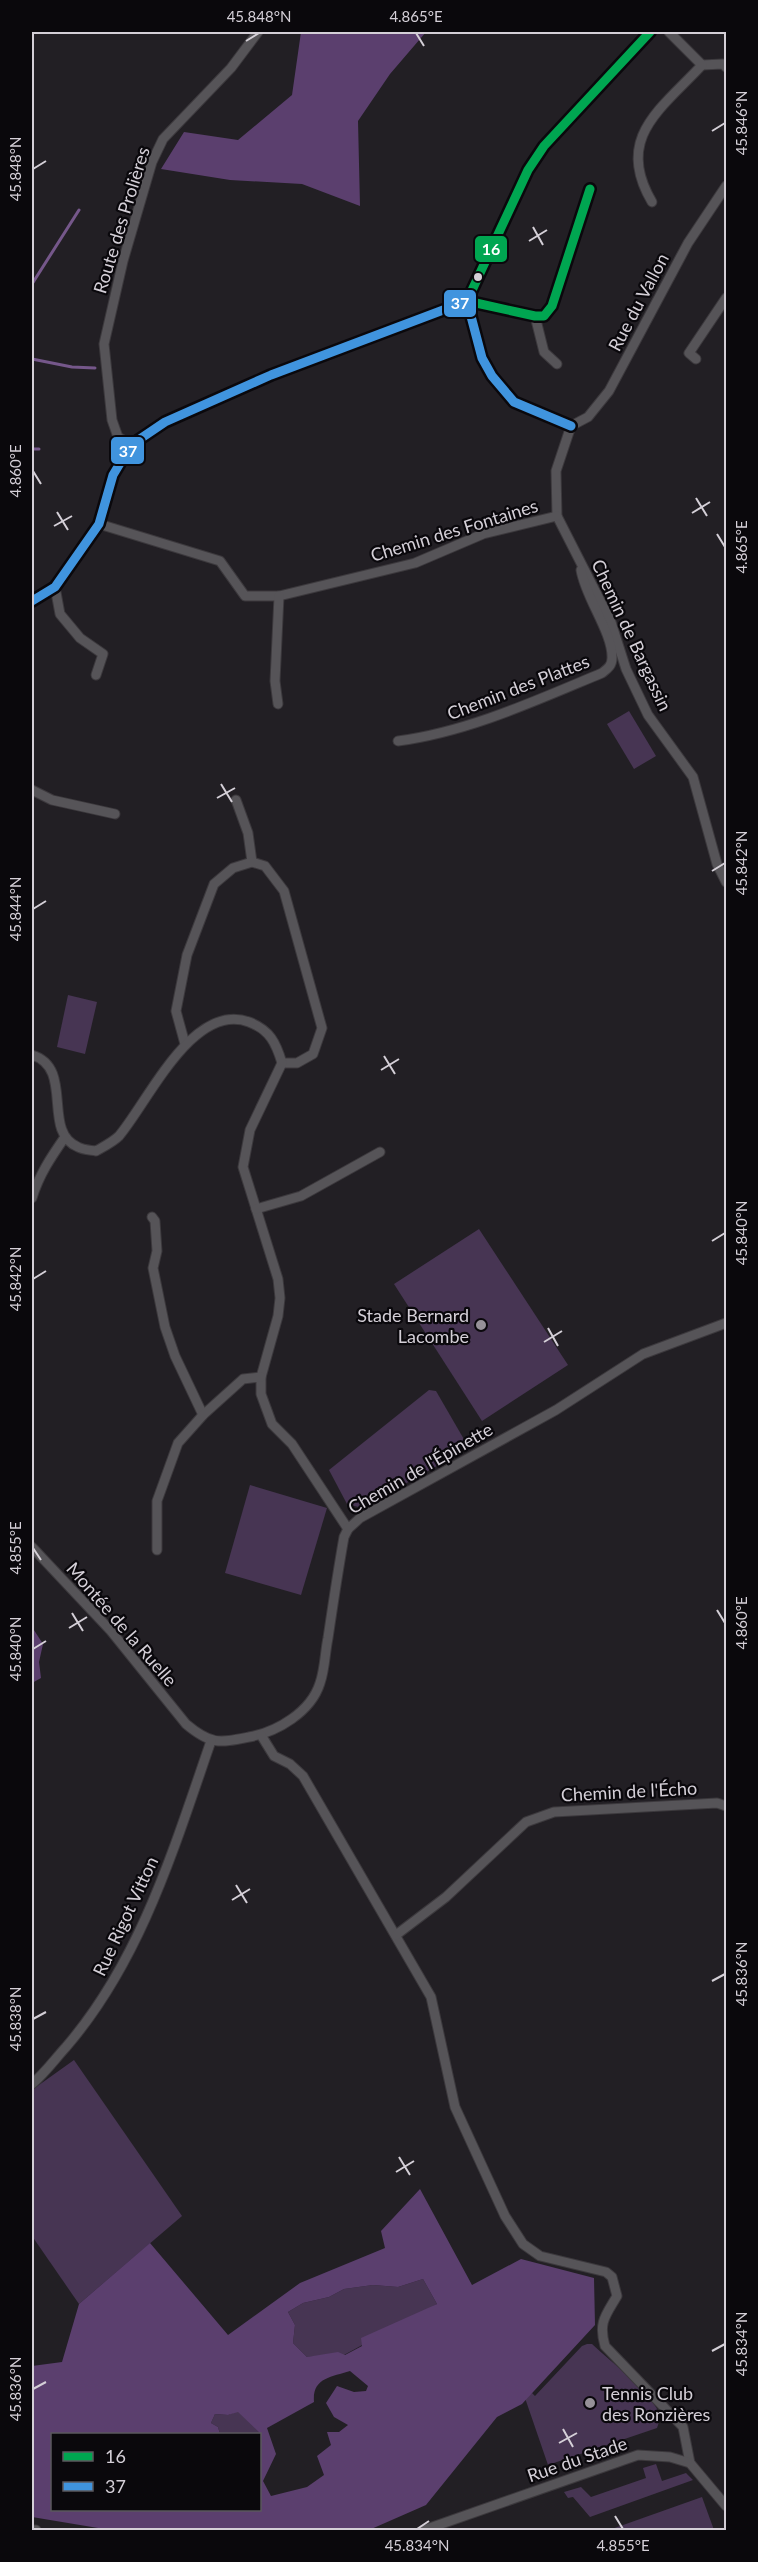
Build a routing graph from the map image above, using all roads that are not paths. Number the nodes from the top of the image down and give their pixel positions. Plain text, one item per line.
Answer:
1 (258, 32) edge
2 (650, 32) edge
3 (669, 32) edge
4 (702, 65) junction
5 (726, 67) edge
6 (726, 186) edge
7 (590, 189) dead end
8 (652, 202) dead end
9 (726, 298) edge
10 (467, 301) junction
11 (535, 316) junction
12 (696, 359) dead end
13 (557, 364) dead end
14 (571, 426) junction
15 (131, 445) junction
16 (557, 516) junction
17 (99, 524) junction
18 (579, 561) junction
19 (55, 586) junction
20 (279, 596) junction
21 (32, 601) edge
22 (96, 675) dead end
23 (278, 704) dead end
24 (398, 741) dead end
25 (32, 790) edge
26 (236, 800) dead end
27 (115, 814) dead end
28 (252, 862) junction
29 (726, 882) edge
30 (185, 1044) junction
31 (32, 1055) edge
32 (282, 1063) junction
33 (65, 1137) junction
34 (380, 1152) dead end
35 (32, 1198) edge
36 (256, 1209) junction
37 (152, 1217) dead end
38 (726, 1323) edge
39 (261, 1377) junction
40 (202, 1415) junction
41 (348, 1529) junction
42 (32, 1547) edge
43 (156, 1550) dead end
44 (261, 1735) junction
45 (211, 1742) junction
46 (726, 1806) edge
47 (396, 1935) junction
48 (32, 2084) edge
49 (690, 2463) junction
50 (726, 2506) edge
51 (32, 2530) edge
52 (36, 2530) edge
53 (424, 2530) edge

1 - 15 street, Route des Prolières
2 - 10 street
3 - 4 street
4 - 5 street
4 - 8 street
6 - 14 street, Rue du Vallon
7 - 11 street
9 - 12 street
10 - 11 street
10 - 14 street
10 - 15 street
11 - 13 street
14 - 16 street, Chemin de Bargassin
15 - 17 street
16 - 18 street, Chemin de Bargassin
16 - 20 street, Chemin des Fontaines
17 - 19 street
17 - 20 street, Chemin des Fontaines
18 - 24 street, Chemin des Plattes
18 - 29 street, Chemin de Bargassin
19 - 21 street
19 - 22 street
20 - 23 street
25 - 27 street
26 - 28 street
28 - 30 street
28 - 32 street
30 - 32 street
30 - 33 street
31 - 33 street
32 - 36 street
33 - 35 street
34 - 36 street
36 - 39 street
37 - 40 street
38 - 41 street, Chemin de l'Épinette
39 - 40 street
39 - 41 street
40 - 43 street
41 - 44 street, Chemin de l'Épinette
42 - 45 street, Montée de la Ruelle
44 - 45 street, Chemin de l'Épinette
44 - 47 street
45 - 48 street, Rue Rigot Vitton
46 - 47 street, Chemin de l'Écho
47 - 49 street
49 - 50 street
49 - 53 street, Rue du Stade
51 - 52 street

